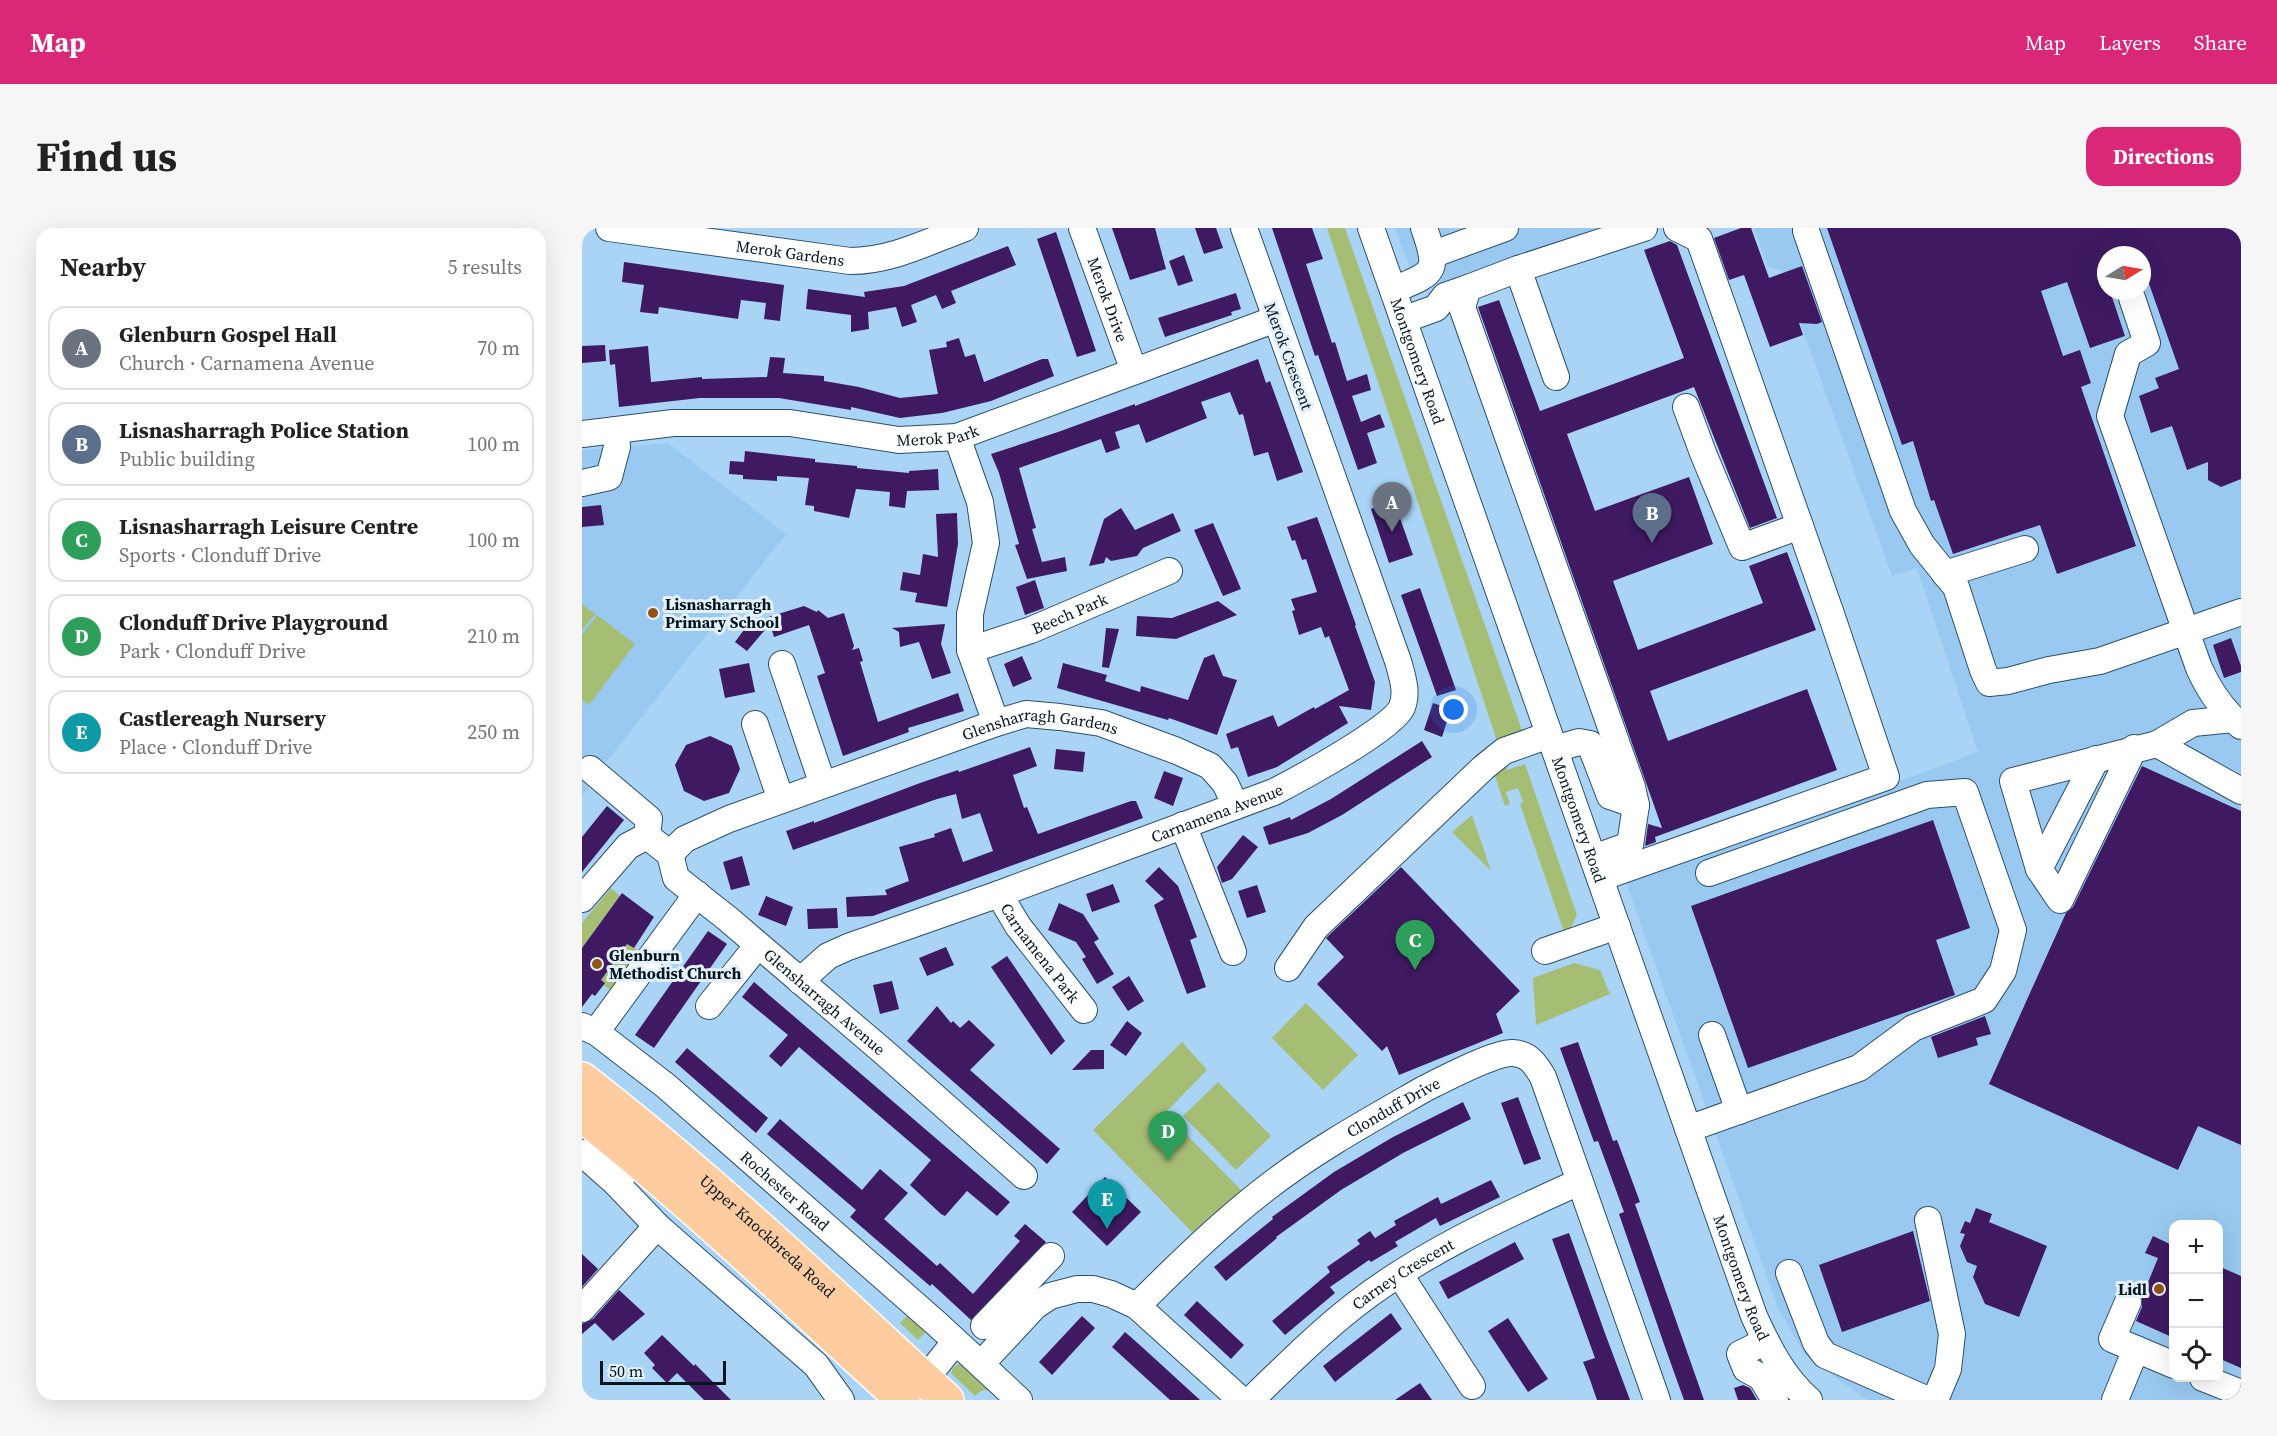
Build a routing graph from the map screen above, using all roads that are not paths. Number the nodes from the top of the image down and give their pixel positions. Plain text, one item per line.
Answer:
1 (609, 228) edge
2 (965, 228) edge
3 (1082, 228) edge
4 (1244, 228) edge
5 (1371, 228) edge
6 (1424, 228) edge
7 (1505, 228) edge
8 (1644, 228) edge
9 (1677, 228) edge
10 (1806, 231) dead end
11 (1434, 254) junction
12 (1518, 269) junction
13 (1393, 290) junction
14 (1465, 298) junction
15 (2133, 300) edge
16 (1276, 319) junction
17 (1403, 320) junction
18 (1134, 371) junction
19 (1557, 377) dead end
20 (1686, 407) dead end
21 (616, 430) junction
22 (582, 434) edge
23 (957, 437) junction
24 (582, 483) edge
25 (1335, 484) joint
26 (1800, 526) junction
27 (2025, 549) dead end
28 (1169, 571) dead end
29 (1945, 574) junction
30 (2241, 612) edge
31 (2186, 632) junction
32 (970, 650) junction
33 (782, 664) dead end
34 (2238, 715) edge
35 (996, 723) junction
36 (755, 724) dead end
37 (1552, 742) junction
38 (2146, 746) junction
39 (2096, 759) junction
40 (591, 769) dead end
41 (823, 785) junction
42 (2241, 791) edge
43 (781, 800) junction
44 (1635, 805) junction
45 (1236, 806) junction
46 (1183, 825) junction
47 (647, 836) junction
48 (670, 854) junction
49 (1597, 868) junction
50 (2039, 869) junction
51 (1709, 873) dead end
52 (697, 894) junction
53 (999, 894) junction
54 (582, 898) edge
55 (1617, 926) junction
56 (758, 945) junction
57 (1545, 951) dead end
58 (1233, 952) dead end
59 (1288, 968) dead end
60 (800, 981) junction
61 (709, 1006) dead end
62 (1084, 1010) dead end
63 (589, 1029) edge
64 (1712, 1035) dead end
65 (582, 1079) edge
66 (1739, 1111) junction
67 (582, 1115) edge
68 (1688, 1130) junction
69 (582, 1153) edge
70 (626, 1172) junction
71 (1024, 1176) dead end
72 (1579, 1182) junction
73 (1928, 1220) dead end
74 (657, 1226) junction
75 (1051, 1256) dead end
76 (1789, 1273) dead end
77 (1400, 1275) junction
78 (2128, 1302) dead end
79 (1137, 1306) junction
80 (582, 1309) edge
81 (1014, 1311) junction
82 (984, 1326) dead end
83 (1766, 1341) junction
84 (2136, 1349) junction
85 (2169, 1363) edge
86 (981, 1364) junction
87 (928, 1380) edge
88 (2216, 1382) edge
89 (1472, 1386) dead end
90 (2241, 1393) edge
91 (841, 1400) edge
92 (1019, 1400) edge
93 (1241, 1400) edge
94 (1251, 1400) edge
95 (1657, 1400) edge
96 (1774, 1400) edge
97 (1809, 1400) edge
98 (1928, 1400) edge
99 (1935, 1400) edge
100 (2115, 1400) edge

1 - 2 street, Merok Gardens
3 - 18 street, Merok Drive
4 - 16 street, Merok Crescent
5 - 13 street, Montgomery Road
6 - 11 street
7 - 11 street
8 - 12 street
9 - 26 street
10 - 29 street
11 - 13 street
12 - 14 street
12 - 19 street
13 - 17 street, Montgomery Road
14 - 17 street
14 - 44 street
15 - 31 street
16 - 18 street, Merok Park
16 - 25 street, Merok Crescent
17 - 37 street, Montgomery Road
18 - 23 street, Merok Park
20 - 26 street
21 - 22 street, Merok Park
21 - 23 street, Merok Park
21 - 24 street
23 - 32 street
25 - 45 street, Carnamena Avenue
26 - 49 street
27 - 29 street
28 - 32 street, Beech Park
29 - 31 street
30 - 31 street
31 - 34 street
32 - 35 street
33 - 41 street
34 - 38 street
35 - 41 street, Glensharragh Gardens
35 - 45 street, Glensharragh Gardens
36 - 43 street
37 - 44 street
37 - 49 street, Montgomery Road
37 - 59 street
38 - 39 street
38 - 42 street
38 - 50 street
39 - 50 street
39 - 50 street
40 - 47 street
41 - 43 street, Glensharragh Gardens
43 - 48 street, Glensharragh Gardens
44 - 49 street
45 - 46 street, Carnamena Avenue
46 - 53 street, Carnamena Avenue
46 - 58 street
47 - 48 street
47 - 54 street
48 - 52 street, Glensharragh Avenue
49 - 55 street, Montgomery Road
51 - 66 street
52 - 56 street, Glensharragh Avenue
52 - 63 street
53 - 60 street, Carnamena Avenue
53 - 62 street, Carnamena Park
55 - 57 street
55 - 68 street, Montgomery Road
56 - 60 street, Glensharragh Avenue
56 - 61 street
60 - 71 street, Glensharragh Avenue
63 - 87 street, Rochester Road
64 - 66 street
65 - 87 highway, Upper Knockbreda Road
66 - 68 street
67 - 70 highway, Upper Knockbreda Road
68 - 83 street, Montgomery Road
69 - 70 street, Upper Knockbreda Road
70 - 74 street, Upper Knockbreda Road
70 - 87 highway, Upper Knockbreda Road
72 - 77 street, Carney Crescent
72 - 79 street, Clonduff Drive
72 - 95 street, Clonduff Drive
73 - 99 street
74 - 80 street
74 - 91 street, Upper Knockbreda Road
75 - 81 street
76 - 98 street
77 - 89 street
77 - 94 street, Carney Crescent
78 - 84 street
79 - 81 street
79 - 93 street
81 - 82 street
81 - 86 street
83 - 96 street
83 - 97 street, Montgomery Road
84 - 85 street
84 - 100 street
86 - 87 street, Rochester Road
86 - 92 street, Rochester Road
88 - 90 street

